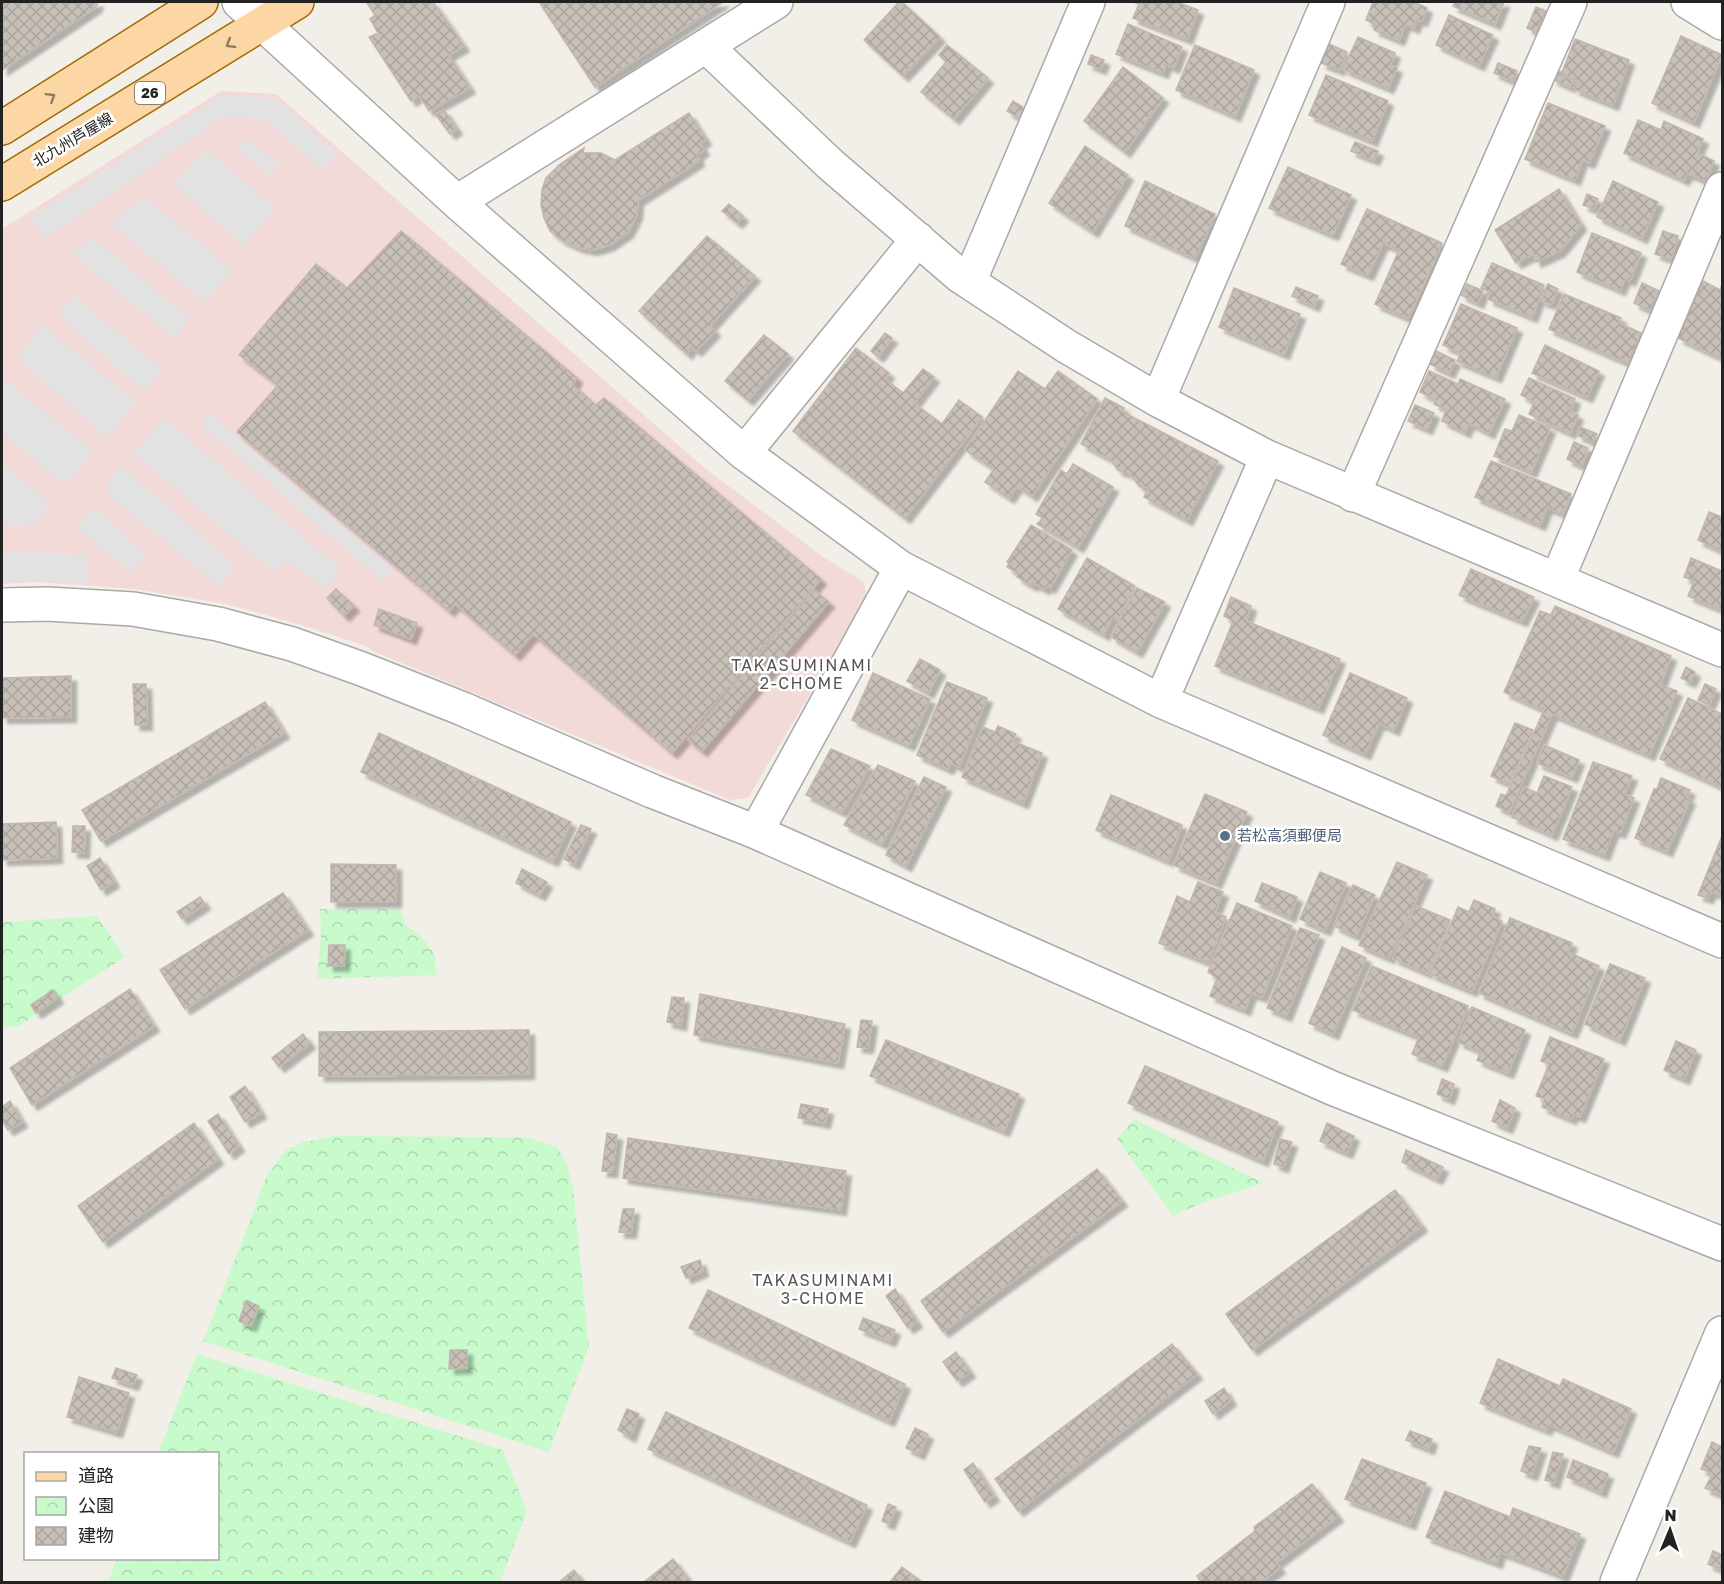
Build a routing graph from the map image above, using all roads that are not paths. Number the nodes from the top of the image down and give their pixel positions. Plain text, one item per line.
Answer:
1 (201, 2) edge
2 (239, 2) edge
3 (297, 2) edge
4 (776, 2) edge
5 (1088, 2) edge
6 (1328, 2) edge
7 (1570, 2) edge
8 (1688, 2) edge
9 (1722, 23) edge
10 (263, 24) junction
11 (706, 46) junction
12 (2, 128) edge
13 (2, 184) edge
14 (1722, 189) edge
15 (457, 202) junction
16 (918, 239) junction
17 (969, 282) junction
18 (1158, 400) junction
19 (744, 453) junction
20 (1267, 457) junction
21 (1353, 495) junction
22 (901, 568) junction
23 (1557, 580) junction
24 (2, 605) edge
25 (1722, 650) edge
26 (1161, 701) junction
27 (756, 832) junction
28 (1722, 941) edge
29 (1722, 1244) edge
30 (1722, 1333) edge
31 (1617, 1582) edge

12 -> 1 main road
2 - 10 street
3 - 10 main road, 北九州芦屋線 / 26
4 - 11 street
5 - 17 street
6 - 18 street
7 - 21 street
8 - 9 street
10 -> 13 main road, 北九州芦屋線 / 26
10 - 15 street
11 - 15 street
11 - 16 street
14 - 23 street
15 - 19 street
16 - 17 street
16 - 19 street
17 - 18 street
18 - 20 street
19 - 22 street
20 - 21 street
20 - 26 street
21 - 23 street
22 - 26 street
22 - 27 street
23 - 25 street
24 - 27 street
26 - 28 street
27 - 29 street
30 - 31 street

